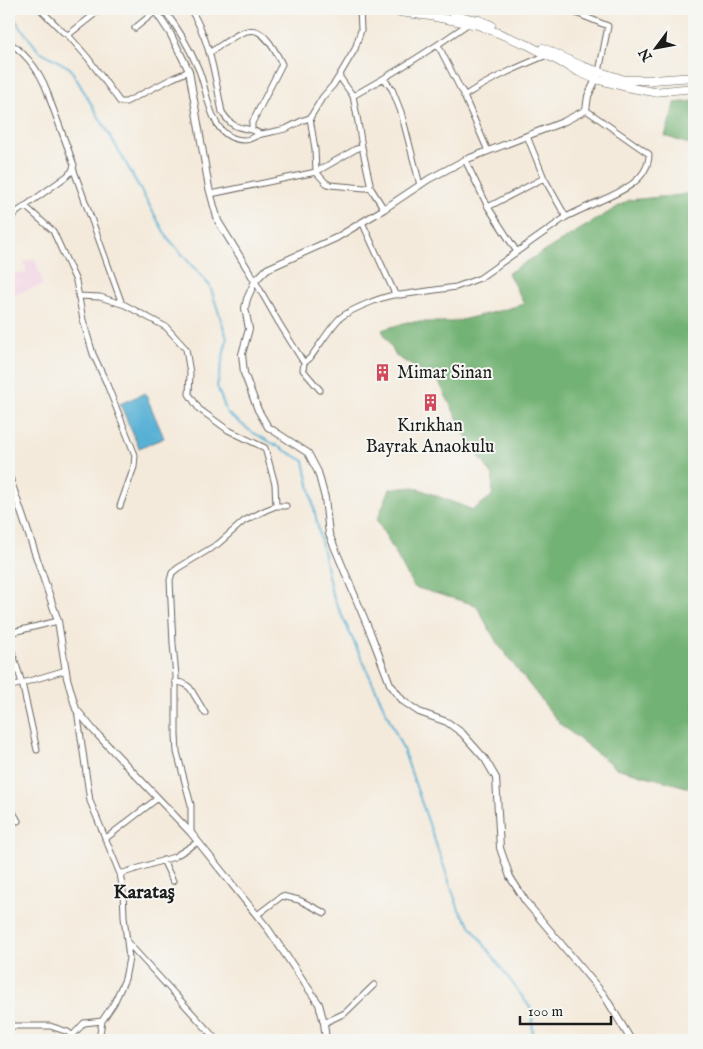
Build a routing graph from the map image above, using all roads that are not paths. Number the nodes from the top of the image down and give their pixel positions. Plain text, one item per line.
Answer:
1 (40, 9) edge
2 (101, 9) edge
3 (190, 9) edge
4 (360, 9) edge
5 (375, 9) edge
6 (416, 9) edge
7 (566, 9) edge
8 (158, 10) edge
9 (468, 24) junction
10 (134, 28) dead end
11 (68, 36) junction
12 (9, 42) edge
13 (438, 45) junction
14 (209, 53) junction
15 (547, 55) junction
16 (189, 71) junction
17 (597, 75) junction
18 (339, 76) junction
19 (694, 77) edge
20 (384, 79) junction
21 (694, 88) edge
22 (353, 96) junction
23 (464, 96) junction
24 (586, 110) junction
25 (310, 118) junction
26 (252, 129) junction
27 (261, 134) junction
28 (527, 136) junction
29 (362, 147) junction
30 (488, 151) junction
31 (465, 160) junction
32 (73, 168) junction
33 (316, 172) junction
34 (544, 178) junction
35 (420, 185) junction
36 (370, 187) junction
37 (211, 194) junction
38 (25, 206) junction
39 (488, 207) junction
40 (384, 209) junction
41 (566, 217) junction
42 (9, 220) edge
43 (362, 222) junction
44 (517, 252) junction
45 (255, 281) junction
46 (395, 294) junction
47 (78, 296) junction
48 (122, 304) junction
49 (304, 363) junction
50 (320, 390) dead end
51 (9, 476) edge
52 (120, 506) dead end
53 (276, 506) junction
54 (286, 506) dead end
55 (58, 622) junction
56 (9, 633) edge
57 (9, 642) edge
58 (66, 670) junction
59 (176, 681) junction
60 (22, 682) junction
61 (9, 687) edge
62 (76, 709) junction
63 (205, 713) dead end
64 (36, 750) dead end
65 (158, 798) junction
66 (9, 805) edge
67 (18, 821) dead end
68 (191, 833) junction
69 (105, 839) junction
70 (198, 842) junction
71 (163, 860) junction
72 (120, 874) junction
73 (173, 881) dead end
74 (325, 913) dead end
75 (257, 915) junction
76 (127, 943) junction
77 (374, 985) dead end
78 (102, 1021) junction
79 (324, 1023) junction
80 (9, 1024) edge
81 (214, 1037) dead end
82 (74, 1038) edge
83 (99, 1040) edge
84 (326, 1040) edge
85 (631, 1040) edge

1 - 11 street
2 - 11 street
3 - 14 street
4 - 18 street
5 - 9 main road
6 - 17 main road
7 - 17 street
8 - 10 street
8 - 16 street
8 - 27 street
9 - 13 street
9 - 15 main road
11 - 16 street
12 - 32 street
13 - 20 street
13 - 23 street
14 - 26 street
14 - 26 street
15 - 17 main road
15 - 23 street
16 - 37 street
17 - 19 main road
17 - 21 main road
17 - 24 street
18 - 22 street
18 - 25 street
20 - 22 street
20 - 35 street
22 - 29 street
23 - 30 street
24 - 28 street
24 - 41 street
25 - 27 street
25 - 33 street
26 - 27 street
28 - 30 street
28 - 34 street
29 - 33 street
29 - 36 street
30 - 31 street
31 - 35 street
31 - 39 street
32 - 38 street
32 - 48 street
33 - 36 street
33 - 37 street
34 - 39 street
34 - 41 street
35 - 40 street
36 - 40 street
37 - 45 street
38 - 42 street
38 - 47 street
39 - 44 street
40 - 43 street
41 - 44 street
43 - 45 street
43 - 46 street
44 - 46 street
45 - 49 street
45 - 85 street
46 - 49 street
47 - 48 street
47 - 52 street
48 - 53 street
49 - 50 street
51 - 55 street
53 - 54 street
53 - 59 street
55 - 56 street
55 - 58 street
57 - 60 street
58 - 60 street
58 - 62 street
59 - 63 street
59 - 68 street
60 - 61 street
60 - 64 street
62 - 65 street
62 - 69 street
65 - 68 street
65 - 69 street
66 - 67 street
68 - 70 street
69 - 72 street
70 - 71 street
70 - 75 street
71 - 72 street
71 - 73 street
72 - 76 street
74 - 75 street
75 - 79 street
76 - 78 street
76 - 81 street
77 - 79 street
78 - 82 street
78 - 83 street
79 - 84 street
80 - 82 street

